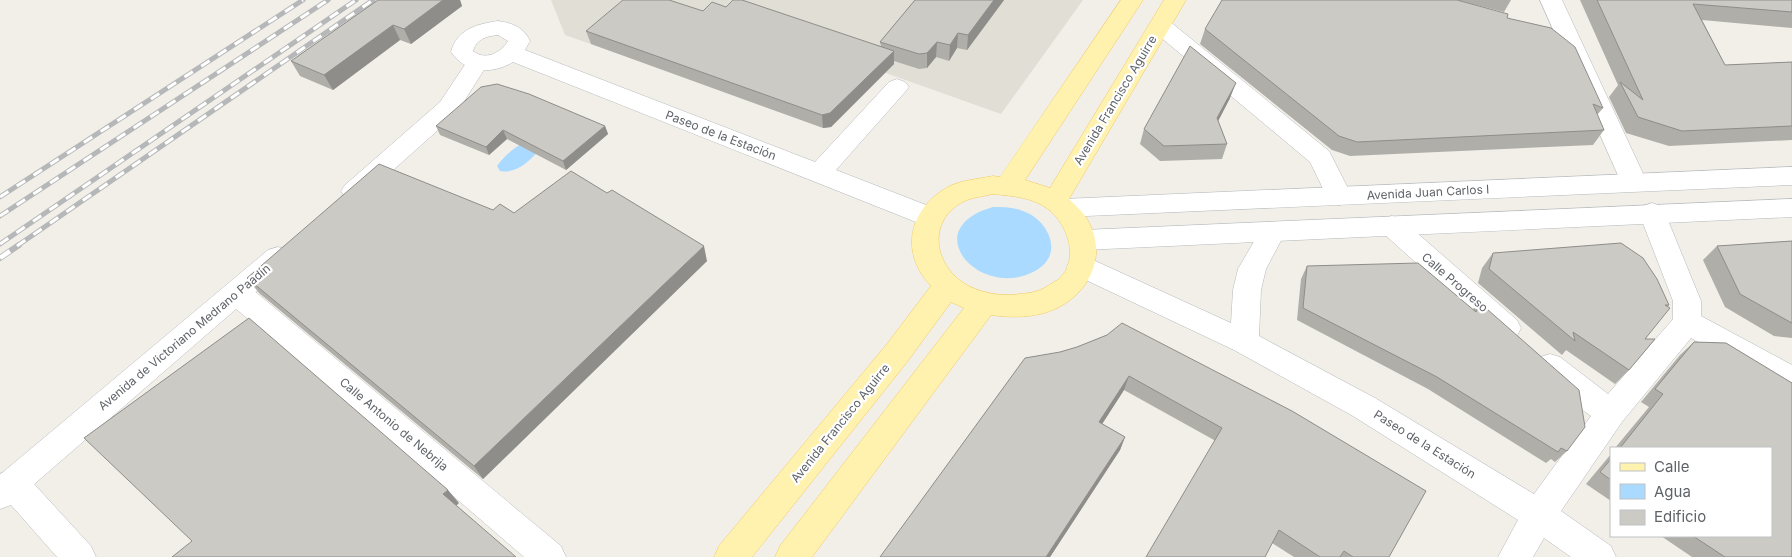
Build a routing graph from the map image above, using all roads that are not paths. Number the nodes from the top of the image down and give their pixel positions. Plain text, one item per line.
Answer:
1 (1132, 0) edge
2 (1175, 0) edge
3 (1551, 0) edge
4 (1160, 25) junction
5 (512, 53) junction
6 (478, 62) junction
7 (897, 87) dead end
8 (820, 172) junction
9 (1792, 176) edge
10 (1634, 182) junction
11 (1008, 185) junction
12 (1339, 196) junction
13 (338, 204) edge
14 (1059, 204) junction
15 (1792, 208) edge
16 (1652, 213) junction
17 (930, 217) junction
18 (1392, 226) junction
19 (1272, 233) junction
20 (295, 242) edge
21 (1082, 253) junction
22 (947, 286) junction
23 (237, 293) junction
24 (984, 303) junction
25 (1687, 322) junction
26 (1244, 342) junction
27 (1784, 372) edge
28 (1611, 413) junction
29 (6, 488) edge
30 (1540, 514) junction
31 (79, 557) edge
32 (549, 557) edge
33 (731, 557) edge
34 (792, 557) edge
35 (1515, 557) edge
36 (1599, 557) edge

1 - 11 main road
2 - 4 main road, Avenida Francisco Aguirre
3 - 10 street
4 - 12 street
4 - 14 main road, Avenida Francisco Aguirre
5 - 6 street
5 - 6 street
5 - 8 street, Paseo de la Estación
6 - 13 street
7 - 8 street
8 - 17 street, Paseo de la Estación
9 - 10 street, Avenida Juan Carlos I
10 - 12 street, Avenida Juan Carlos I
11 - 14 main road
11 - 17 main road
12 - 14 street, Avenida Juan Carlos I
14 - 21 main road
15 - 16 street
16 - 18 street
16 - 25 street
17 - 22 main road
18 - 19 street
18 - 28 street, Calle Progreso
19 - 21 street
19 - 26 street
20 - 23 street, Avenida de Victoriano Medrano Paadin
21 - 24 main road
21 - 26 street, Paseo de la Estación
22 - 24 main road
22 - 33 main road, Avenida Francisco Aguirre
23 - 29 street, Avenida de Victoriano Medrano Paadin
23 - 32 street, Calle Antonio de Nebrija
24 - 34 main road
25 - 27 street
25 - 28 street
26 - 30 street, Paseo de la Estación
28 - 30 street
29 - 31 street
30 - 35 street
30 - 36 street, Paseo de la Estación

